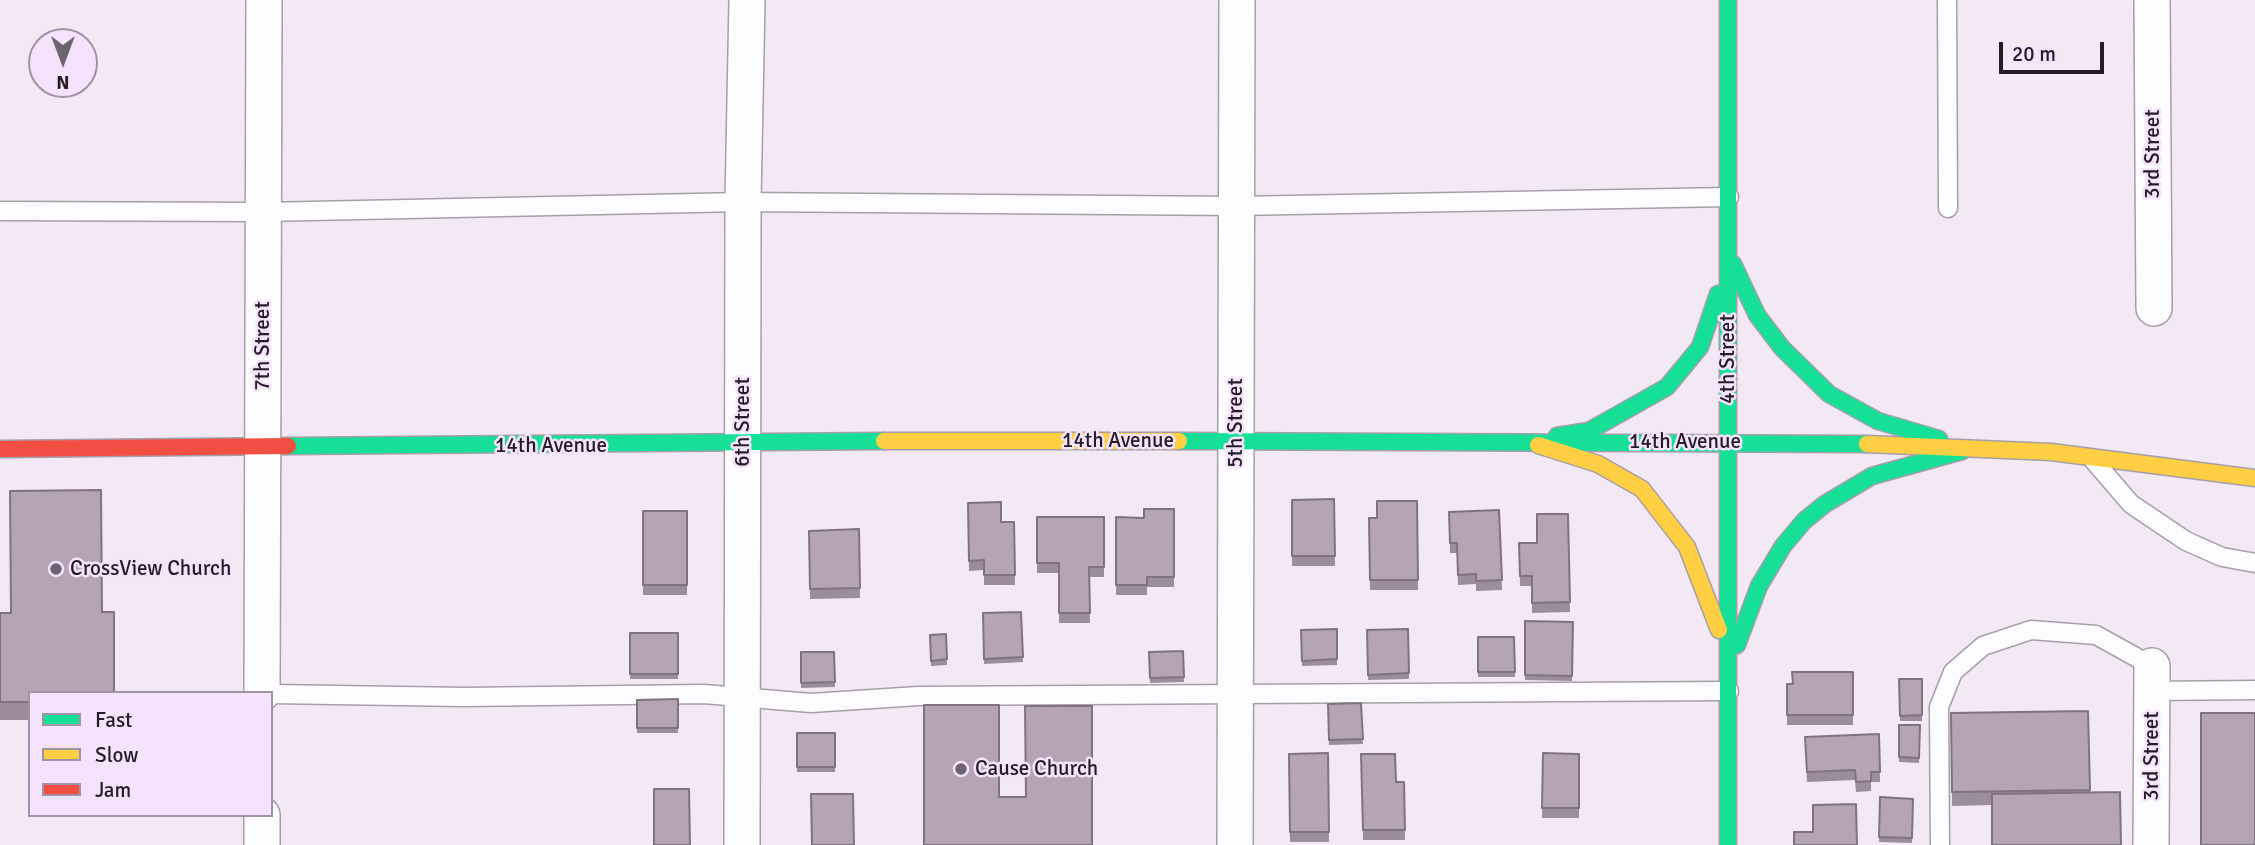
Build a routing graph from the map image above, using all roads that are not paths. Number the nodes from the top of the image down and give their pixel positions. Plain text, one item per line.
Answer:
1 (264, 0) edge
2 (747, 0) edge
3 (1237, 0) edge
4 (1728, 0) edge
5 (1947, 0) edge
6 (2152, 0) edge
7 (1729, 197) junction
8 (743, 202) junction
9 (1236, 206) junction
10 (1948, 208) dead end
11 (0, 211) edge
12 (263, 212) junction
13 (1729, 255) junction
14 (2154, 308) dead end
15 (1236, 440) junction
16 (1525, 441) junction
17 (1728, 442) junction
18 (743, 444) junction
19 (262, 447) junction
20 (1971, 448) junction
21 (0, 449) edge
22 (2089, 456) junction
23 (2255, 478) edge
24 (2255, 563) edge
25 (2152, 679) junction
26 (2255, 690) edge
27 (262, 691) edge
28 (1729, 691) junction
29 (1237, 692) junction
30 (273, 694) edge
31 (743, 698) junction
32 (262, 817) edge
33 (262, 845) edge
34 (743, 845) edge
35 (1235, 845) edge
36 (1728, 845) edge
37 (1940, 845) edge
38 (2151, 845) edge

1 - 12 street, 7th Street
2 - 8 street, 6th Street
3 - 9 street, 5th Street
4 - 7 main road, 4th Street
5 - 10 lane
6 - 14 street, 3rd Street
7 - 9 lane
7 - 13 main road, 4th Street
8 - 9 lane
8 - 12 lane
8 - 18 street, 6th Street
9 - 15 street, 5th Street
11 - 12 lane
12 - 19 street, 7th Street
13 - 16 main road
13 - 17 main road, 4th Street
13 - 20 main road
15 - 16 main road, 14th Avenue
15 - 18 main road, 14th Avenue
15 - 29 street, 5th Street
16 - 17 main road, 14th Avenue
16 - 28 main road
17 - 20 main road, 14th Avenue
17 - 28 main road, 4th Street
18 - 19 main road, 14th Avenue
18 - 31 street, 6th Street
19 - 21 main road, 14th Avenue
19 - 27 street, 7th Street
20 - 22 main road, 14th Avenue
20 - 28 main road
22 - 23 main road, 14th Avenue
22 - 24 lane
25 - 26 lane
25 - 37 lane
25 - 38 street, 3rd Street
28 - 29 lane
28 - 36 main road, 4th Street
29 - 31 lane
29 - 35 street, 5th Street
30 - 31 lane
31 - 34 street, 6th Street
32 - 33 street

